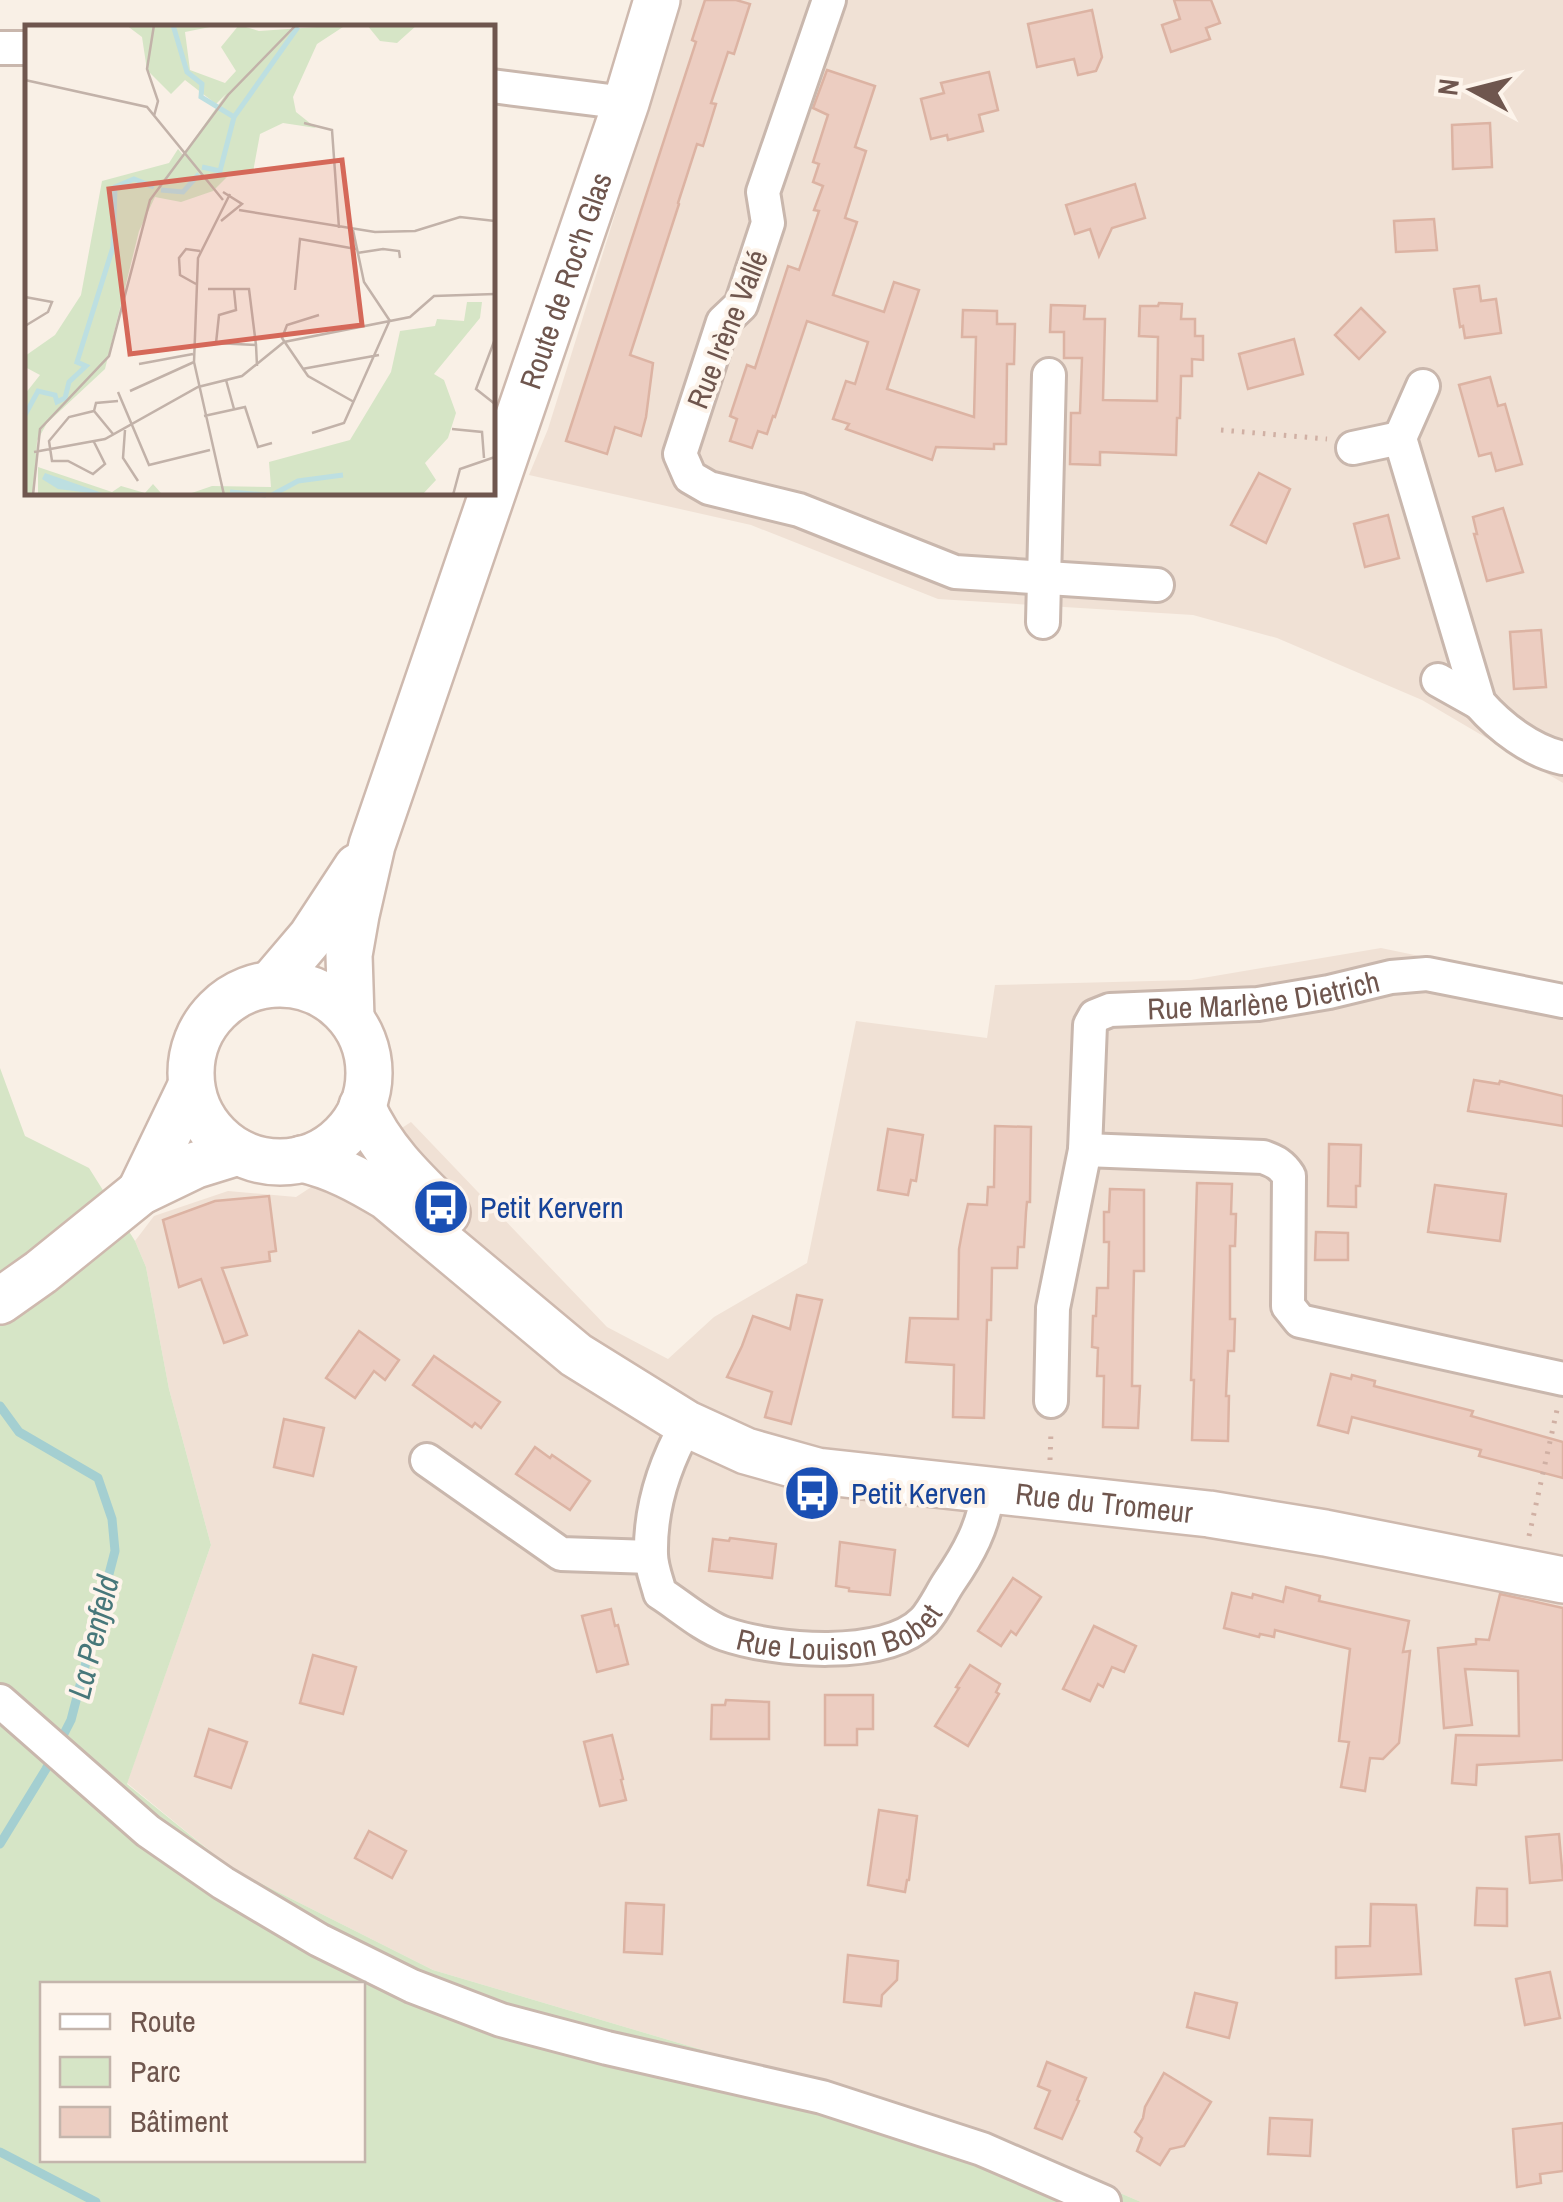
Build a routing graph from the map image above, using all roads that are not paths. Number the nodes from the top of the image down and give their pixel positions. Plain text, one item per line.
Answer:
1 (657, 0) edge
2 (829, 0) edge
3 (495, 86) edge
4 (626, 103) junction
5 (1049, 375) dead end
6 (1423, 386) dead end
7 (1400, 438) junction
8 (1353, 448) road end
9 (495, 486) edge
10 (492, 495) edge
11 (1043, 578) junction
12 (1157, 584) dead end
13 (1043, 622) dead end
14 (1438, 680) dead end
15 (1479, 703) junction
16 (1563, 758) edge
17 (372, 845) junction
18 (271, 984) junction
19 (1563, 1002) edge
20 (351, 1018) junction
21 (192, 1086) junction
22 (362, 1106) junction
23 (1085, 1150) junction
24 (238, 1152) junction
25 (302, 1160) junction
26 (140, 1192) junction
27 (0, 1302) edge
28 (1561, 1391) edge
29 (1052, 1401) dead end
30 (671, 1414) junction
31 (427, 1460) dead end
32 (988, 1492) junction
33 (650, 1557) junction
34 (1563, 1580) edge
35 (0, 1701) edge
36 (1104, 2202) edge

1 - 4 main road, Route de Roc'h Glas
2 - 11 street, Rue Irène Vallé
3 - 4 street
4 - 9 main road, Route de Roc'h Glas
5 - 11 street
6 - 7 street
7 - 8 street
7 - 15 street
10 - 17 main road, Route de Roc'h Glas
11 - 12 street, Rue Irène Vallé
11 - 13 street
14 - 15 street
15 - 16 street
17 - 18 main road, Route de Roc'h Glas
17 - 20 main road, Route de Roc'h Glas
18 - 20 main road
18 - 21 main road
19 - 23 street, Rue Marlène Dietrich
20 - 22 main road
21 - 24 main road
21 - 26 main road
22 - 25 main road
22 - 30 main road, Rue du Tromeur
23 - 28 street
23 - 29 street, Rue Marlène Dietrich
24 - 25 main road
24 - 26 main road
25 - 30 main road, Rue du Tromeur
26 - 27 main road
30 - 32 main road, Rue du Tromeur
30 - 33 street
31 - 33 street
32 - 33 street, Rue Louison Bobet
32 - 34 main road, Rue du Tromeur
35 - 36 street

